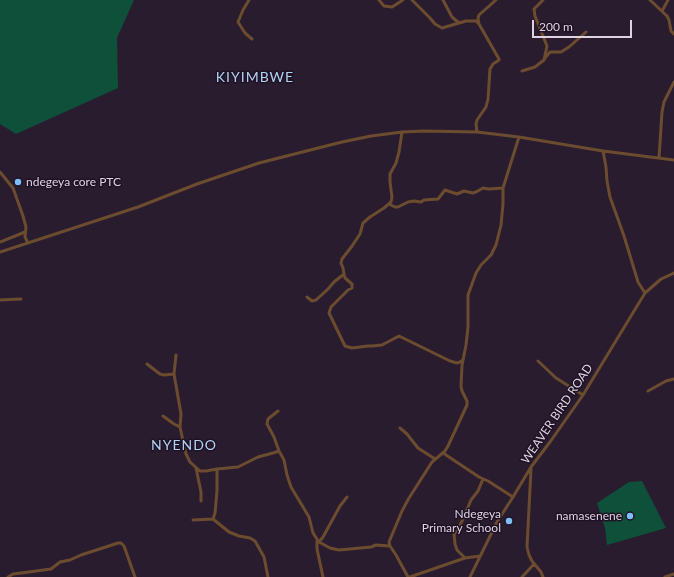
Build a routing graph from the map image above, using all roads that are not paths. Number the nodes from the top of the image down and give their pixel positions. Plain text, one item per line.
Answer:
1 (249, 0) edge
2 (379, 0) edge
3 (403, 0) edge
4 (412, 0) edge
5 (443, 0) edge
6 (496, 0) edge
7 (543, 0) edge
8 (650, 0) edge
9 (668, 0) edge
10 (662, 11) junction
11 (459, 23) junction
12 (479, 24) junction
13 (586, 32) dead end
14 (674, 34) edge
15 (252, 39) dead end
16 (544, 60) junction
17 (522, 71) dead end
18 (674, 82) edge
19 (402, 132) junction
20 (477, 132) junction
21 (519, 138) junction
22 (603, 151) junction
23 (659, 158) junction
24 (674, 160) edge
25 (0, 172) edge
26 (503, 188) junction
27 (389, 204) junction
28 (25, 232) junction
29 (0, 242) edge
30 (28, 243) junction
31 (0, 252) edge
32 (674, 273) edge
33 (344, 274) junction
34 (645, 293) junction
35 (307, 297) dead end
36 (21, 299) dead end
37 (0, 300) edge
38 (176, 355) dead end
39 (463, 360) junction
40 (538, 361) dead end
41 (147, 364) dead end
42 (174, 374) junction
43 (674, 379) edge
44 (648, 391) dead end
45 (583, 395) junction
46 (278, 411) dead end
47 (164, 416) dead end
48 (180, 426) junction
49 (400, 428) dead end
50 (279, 451) junction
51 (443, 453) junction
52 (434, 459) junction
53 (531, 467) junction
54 (196, 468) junction
55 (217, 469) junction
56 (483, 479) junction
57 (347, 497) dead end
58 (513, 497) junction
59 (201, 501) dead end
60 (213, 519) junction
61 (193, 520) dead end
62 (318, 541) junction
63 (390, 546) junction
64 (481, 556) junction
65 (465, 558) junction
66 (534, 564) junction
67 (674, 574) edge
68 (324, 576) edge
69 (8, 577) edge
70 (136, 577) edge
71 (268, 577) edge
72 (409, 577) edge
73 (470, 577) edge
74 (522, 577) edge
75 (543, 577) edge
76 (665, 577) edge

1 - 15 street
2 - 3 street
4 - 11 street
5 - 11 street
6 - 12 street
7 - 16 street
8 - 10 street
9 - 10 street
10 - 14 street
11 - 12 street
12 - 20 street
13 - 16 street
16 - 17 street
18 - 23 street
19 - 20 street
19 - 27 street
19 - 30 street
20 - 21 street
21 - 22 street
21 - 26 street
22 - 23 street
22 - 34 street
23 - 24 street
25 - 28 street
26 - 27 street
26 - 39 street
27 - 33 street
28 - 29 street
28 - 30 street
30 - 31 street
32 - 34 street, WEAVER BIRD ROAD
33 - 35 street
33 - 39 street
34 - 45 street, WEAVER BIRD ROAD
36 - 37 street
38 - 42 street
39 - 51 street
40 - 45 street
41 - 42 street
42 - 48 street
43 - 44 street
45 - 53 street, WEAVER BIRD ROAD
46 - 50 street
47 - 48 street
48 - 54 street
49 - 52 street
50 - 55 street
50 - 62 street
51 - 52 street
51 - 56 street
52 - 63 street
53 - 58 street, WEAVER BIRD ROAD
53 - 66 street
54 - 55 street
54 - 59 street
55 - 60 street
56 - 58 street
56 - 65 street
57 - 62 street
58 - 64 street, WEAVER BIRD ROAD
60 - 61 street
60 - 71 street
62 - 63 street
62 - 68 street
63 - 72 street
64 - 65 street
64 - 73 street, WEAVER BIRD ROAD
65 - 72 street
66 - 74 street
66 - 75 street
67 - 76 street
69 - 70 street

